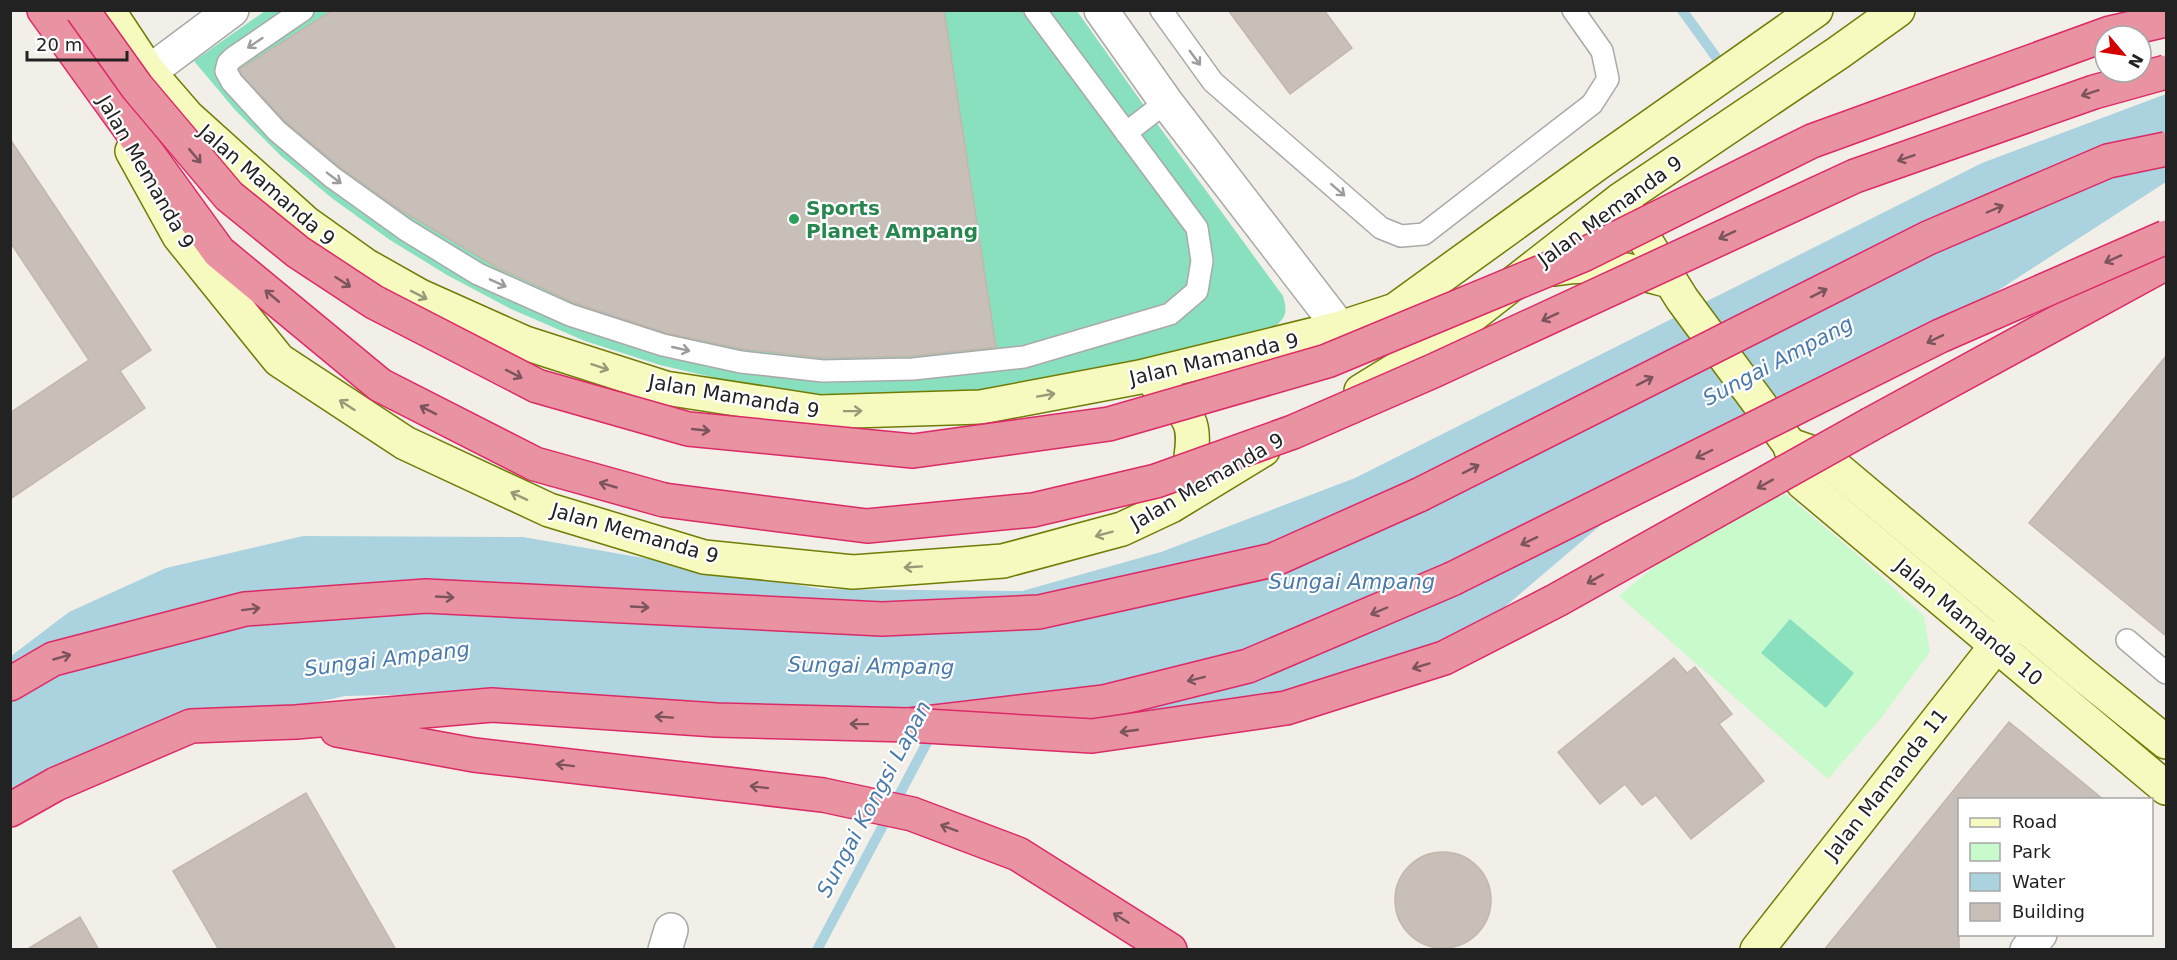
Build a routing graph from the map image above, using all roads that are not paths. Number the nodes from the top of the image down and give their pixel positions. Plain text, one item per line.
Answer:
1 (44, 10) edge
2 (82, 10) edge
3 (108, 10) edge
4 (232, 10) edge
5 (303, 10) edge
6 (1035, 10) edge
7 (1101, 10) edge
8 (1161, 10) edge
9 (1573, 10) edge
10 (1816, 10) edge
11 (1898, 10) edge
12 (2166, 20) edge
13 (87, 71) junction
14 (148, 72) junction
15 (2166, 72) edge
16 (1166, 102) junction
17 (1126, 133) junction
18 (2166, 149) edge
19 (1597, 164) junction
20 (1620, 200) junction
21 (2166, 237) edge
22 (2166, 263) edge
23 (1525, 273) junction
24 (1676, 290) junction
25 (1340, 328) junction
26 (1428, 350) junction
27 (1140, 377) junction
28 (1782, 436) junction
29 (1171, 506) junction
30 (2017, 620) junction
31 (2127, 640) dead end
32 (1996, 645) junction
33 (2166, 673) edge
34 (10, 684) edge
35 (296, 722) junction
36 (909, 725) junction
37 (2166, 742) edge
38 (2162, 791) edge
39 (10, 810) edge
40 (2038, 936) edge
41 (1170, 950) edge
42 (1758, 950) edge
43 (2027, 950) edge

1 - 13 highway
2 -> 12 highway, bridge
3 - 14 street, Jalan Mamanda 9
4 - 14 street
5 -> 17 lane
6 - 17 lane
7 - 16 street
8 -> 9 lane
10 - 19 street
11 - 20 street, Jalan Memanda 9
15 -> 13 highway, bridge
29 -> 13 street, Jalan Memanda 9
14 -> 27 street, Jalan Mamanda 9
16 - 17 lane
16 - 25 street
34 -> 18 highway, bridge
19 - 20 street, Jalan Mamanda 10
19 - 25 street
20 - 23 street, Jalan Memanda 9
20 - 24 street, Jalan Mamanda 10
21 -> 36 highway, bridge
22 -> 36 highway, bridge
23 - 24 street
23 - 26 street, Jalan Memanda 9
24 - 28 street, Jalan Mamanda 10, bridge
25 - 26 street
25 - 27 street, Jalan Mamanda 9
26 - 29 street, Jalan Memanda 9
27 - 29 street
28 - 30 street, Jalan Mamanda 10
28 - 32 street, Jalan Mamanda 10
30 - 32 street, Jalan Mamanda 11
30 - 37 street, Jalan Mamanda 10
31 - 33 lane
32 - 38 street, Jalan Mamanda 10
32 - 42 street, Jalan Mamanda 11
36 -> 35 highway
35 - 39 highway
41 -> 35 highway
40 - 43 street

